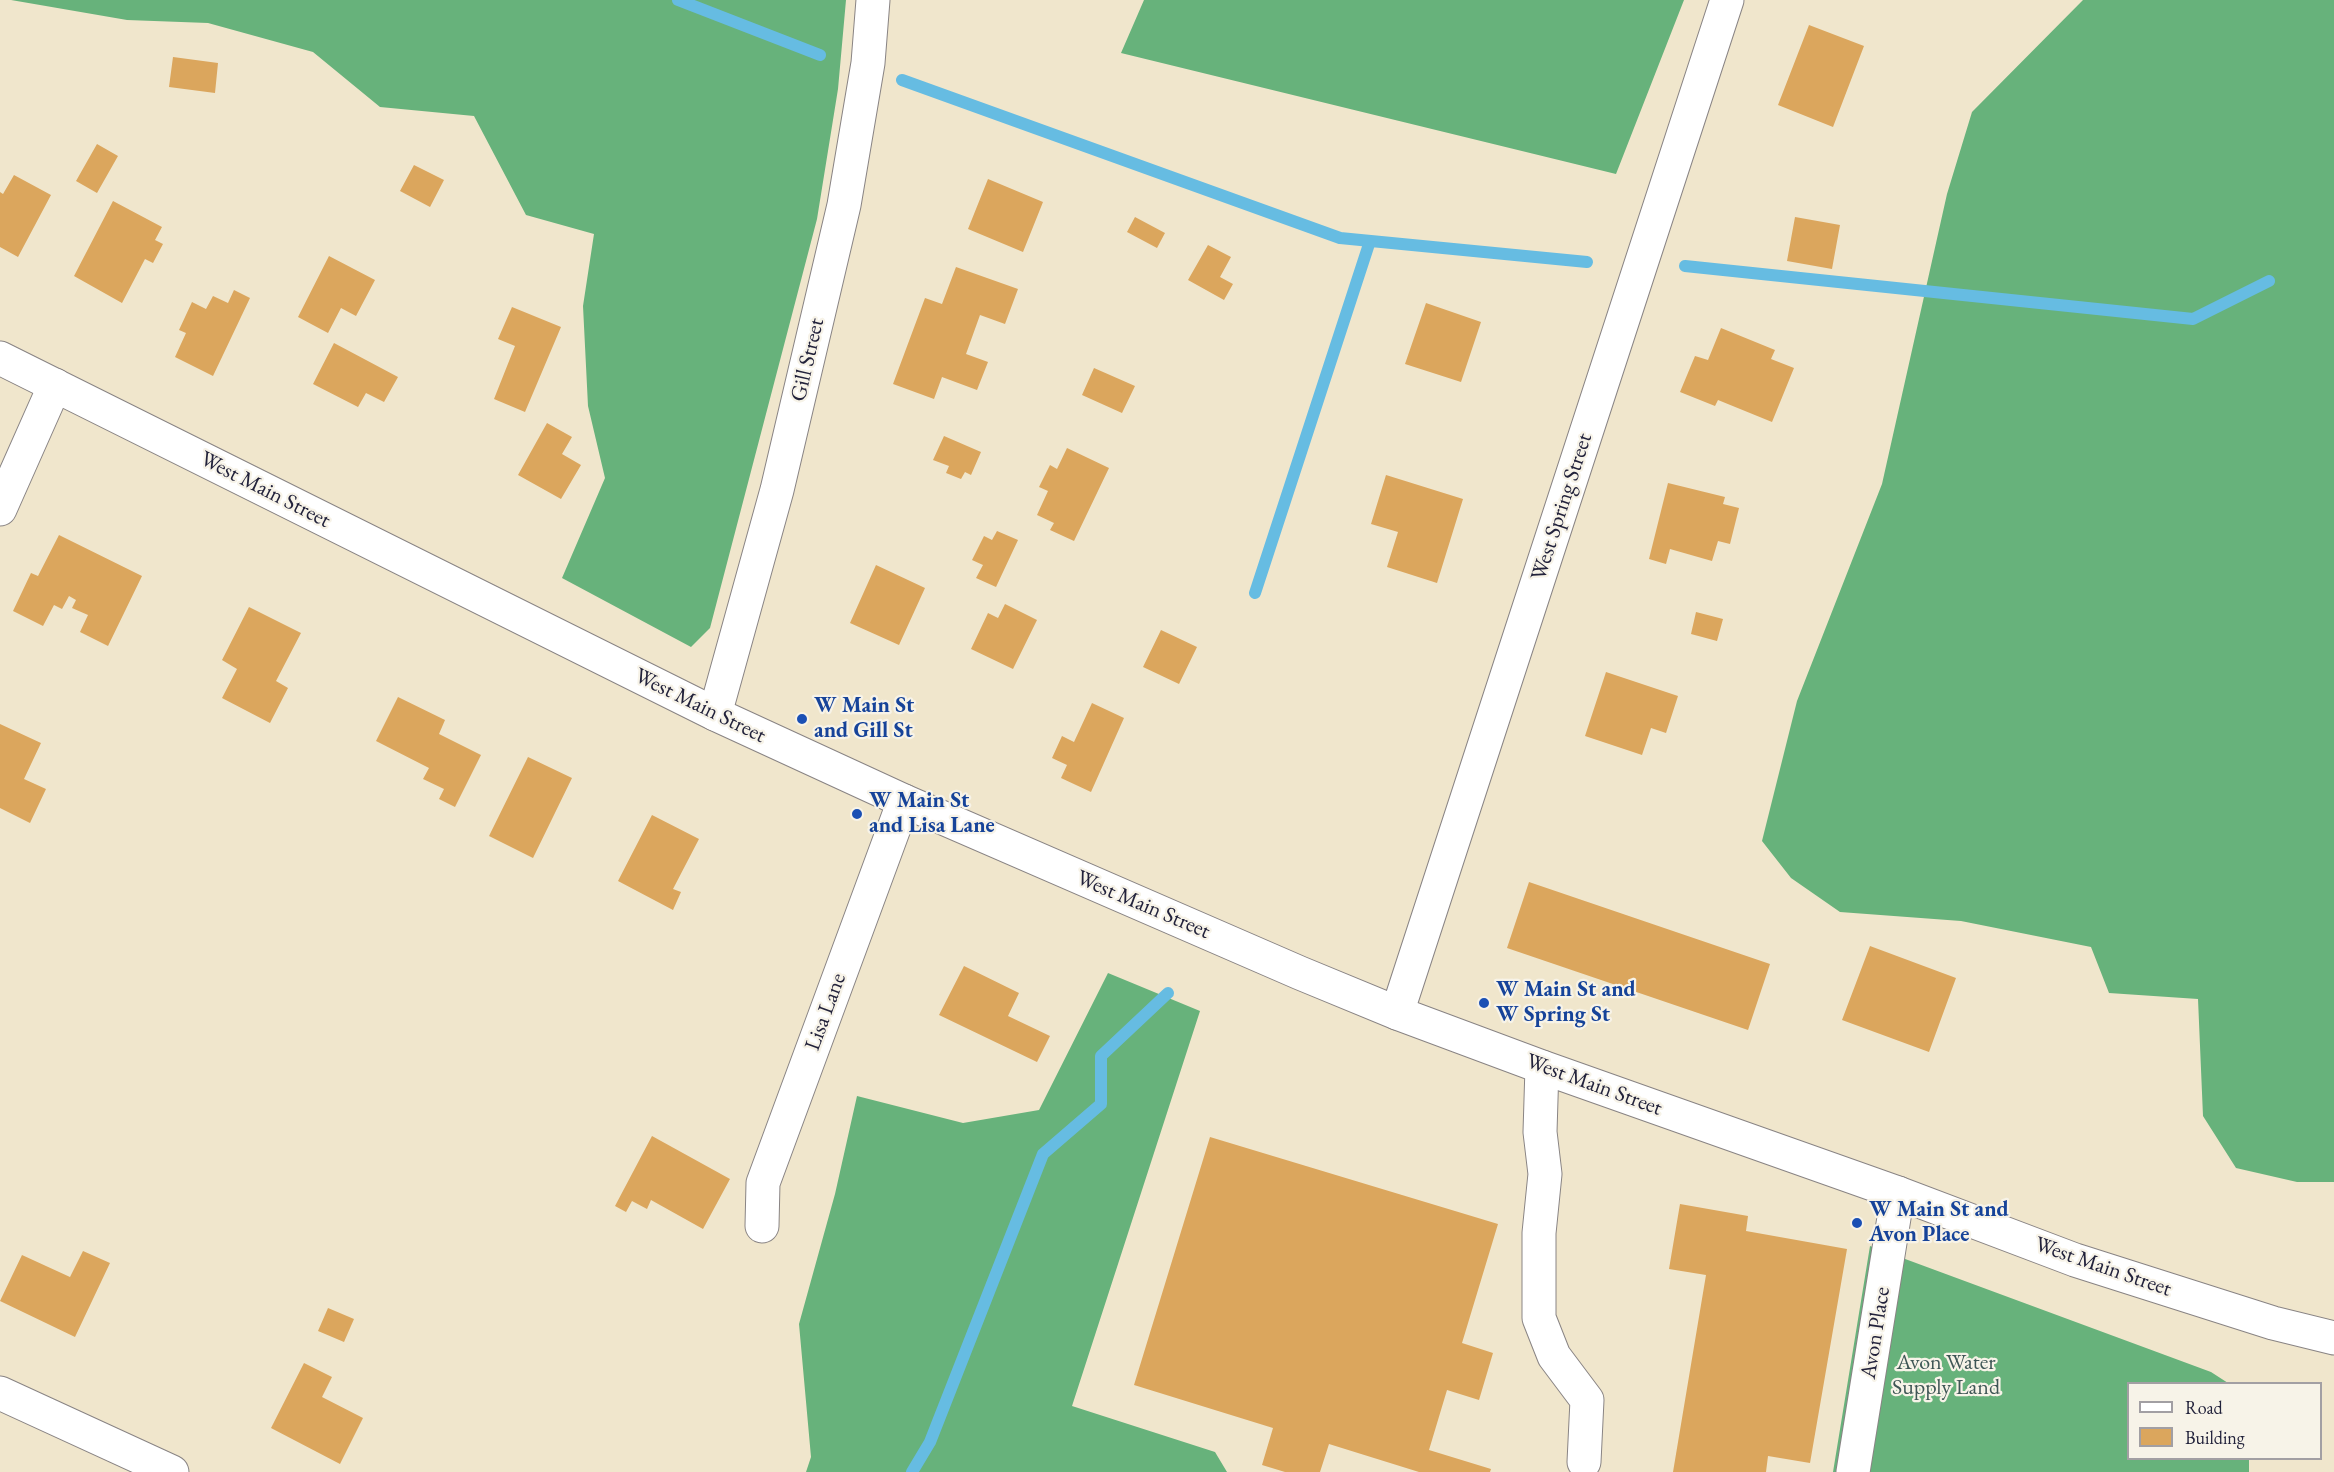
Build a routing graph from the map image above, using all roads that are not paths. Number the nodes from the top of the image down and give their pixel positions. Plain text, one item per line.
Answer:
1 (873, 0) edge
2 (1727, 0) edge
3 (0, 358) edge
4 (55, 385) junction
5 (0, 508) edge
6 (715, 714) junction
7 (904, 801) junction
8 (1397, 1013) junction
9 (1542, 1067) junction
10 (1898, 1193) junction
11 (762, 1226) dead end
12 (2334, 1338) edge
13 (0, 1394) edge
14 (1584, 1462) dead end
15 (172, 1472) edge
16 (1853, 1472) edge

1 - 6 street, Gill Street
2 - 8 street, West Spring Street
3 - 4 street, West Main Street
4 - 5 street
4 - 6 street, West Main Street
6 - 7 street, West Main Street
7 - 8 street, West Main Street
7 - 11 street, Lisa Lane
8 - 9 street, West Main Street
9 - 10 street, West Main Street
9 - 14 street
10 - 12 street, West Main Street
10 - 16 street, Avon Place
13 - 15 street

